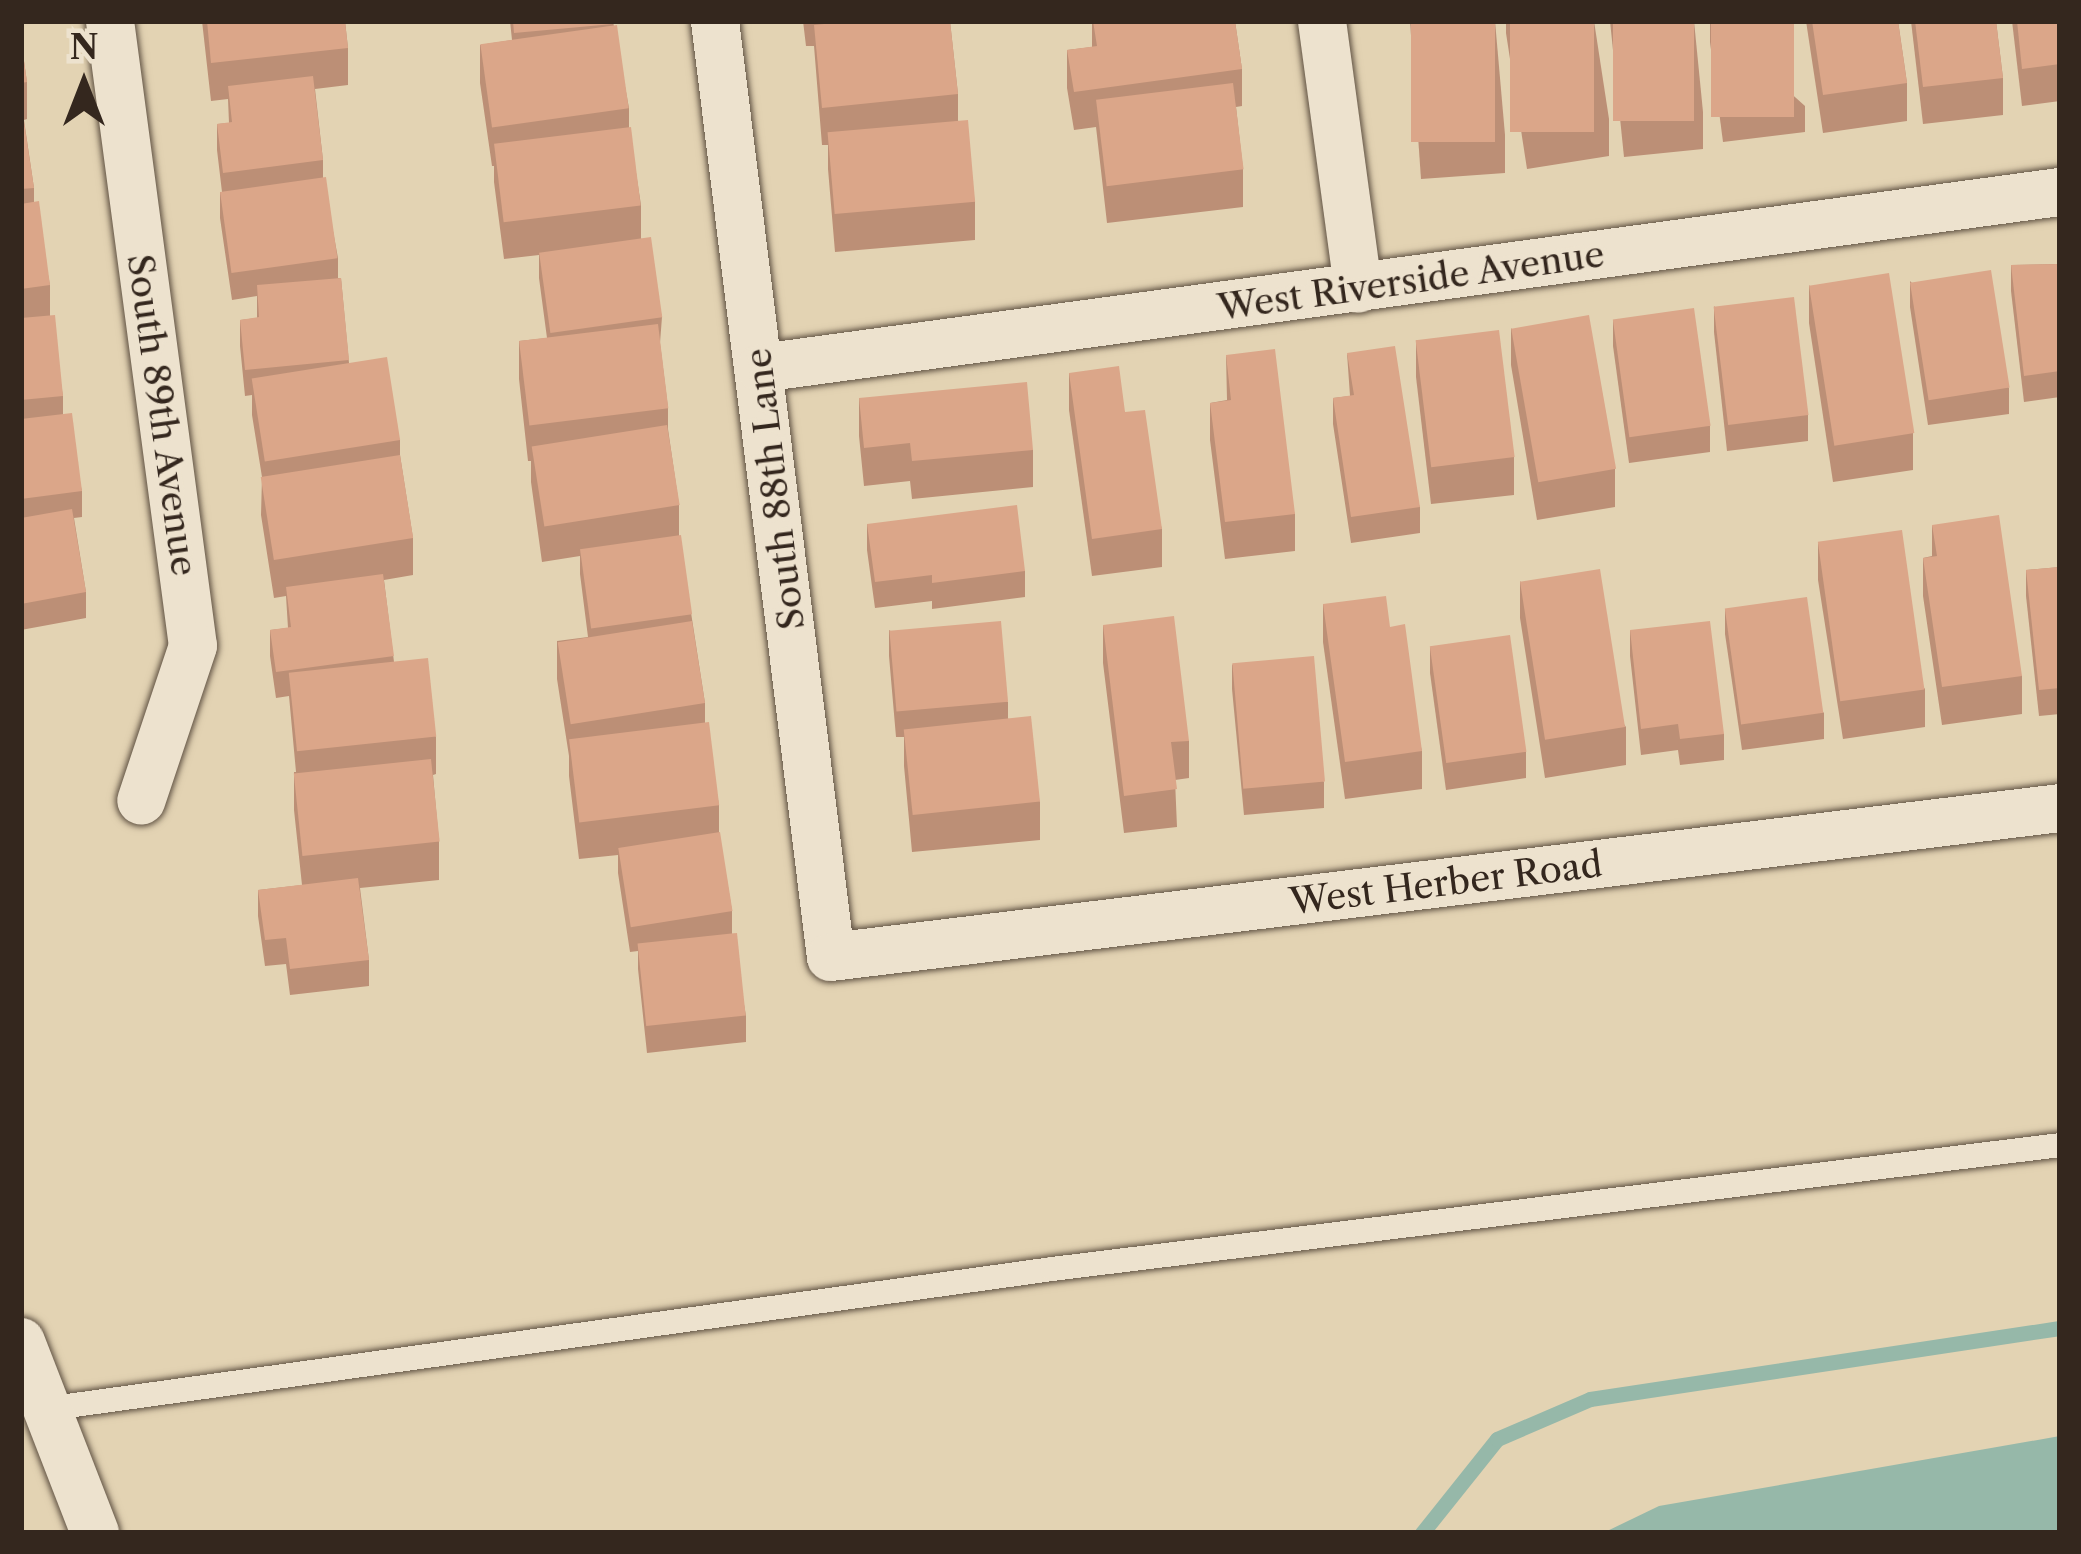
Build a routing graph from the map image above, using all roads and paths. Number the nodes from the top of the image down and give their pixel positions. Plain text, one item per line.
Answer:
1 (110, 21) edge
2 (715, 21) edge
3 (1322, 21) edge
4 (2060, 192) edge
5 (1358, 289) junction
6 (761, 368) junction
7 (141, 801) dead end
8 (2060, 808) edge
9 (831, 957) joint
10 (2060, 1145) edge
11 (21, 1342) edge
12 (46, 1408) junction
13 (94, 1533) edge

1 - 7 street, South 89th Avenue
2 - 6 street, South 88th Lane
3 - 5 street
4 - 5 street, West Riverside Avenue
5 - 6 street, West Riverside Avenue
6 - 9 street, South 88th Lane
8 - 9 street, West Herber Road
10 - 12 lane
11 - 12 street
12 - 13 street

